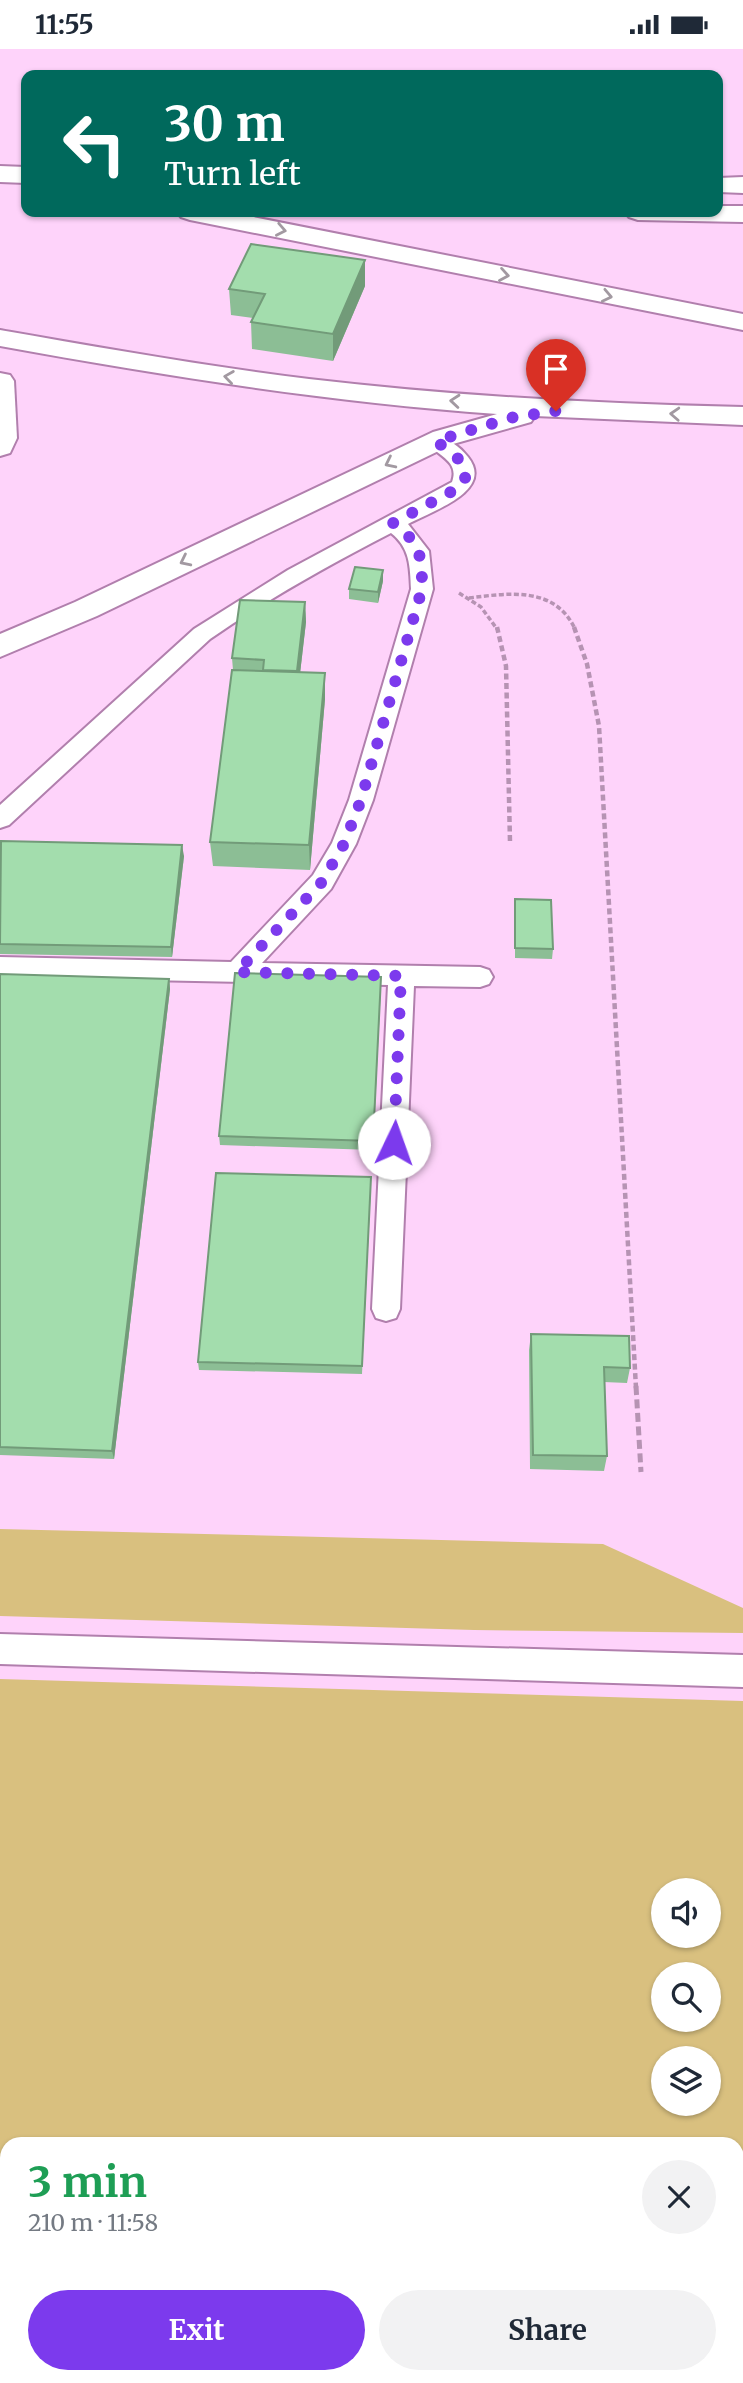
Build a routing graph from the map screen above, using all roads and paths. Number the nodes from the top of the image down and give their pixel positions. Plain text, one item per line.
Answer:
1 (0, 174) edge
2 (21, 174) edge
3 (723, 185) edge
4 (743, 185) edge
5 (0, 198) edge
6 (21, 198) edge
7 (723, 214) edge
8 (743, 214) edge
9 (215, 217) edge
10 (743, 322) edge
11 (0, 338) edge
12 (0, 360) edge
13 (176, 369) junction
14 (0, 381) edge
15 (572, 409) junction
16 (743, 416) edge
17 (436, 441) junction
18 (0, 447) edge
19 (393, 523) junction
20 (422, 584) junction
21 (469, 598) junction
22 (0, 646) edge
23 (0, 818) edge
24 (510, 842) dead end
25 (0, 967) edge
26 (237, 972) junction
27 (401, 976) junction
28 (480, 977) dead end
29 (386, 1309) dead end
30 (641, 1472) dead end
31 (0, 1649) edge
32 (743, 1671) edge

1 - 2 street
3 - 4 street
5 - 6 street
7 - 8 street
9 -> 10 street
11 - 13 street
12 - 13 street
15 -> 13 street
14 - 18 street
16 -> 15 street
15 - 17 street
17 - 19 lane
17 -> 22 street
19 - 20 lane
19 - 23 lane
20 - 21 path
20 - 26 lane
21 - 24 path
21 - 30 path
25 - 26 lane
26 - 27 lane
27 - 28 lane
27 - 29 lane
31 - 32 lane

